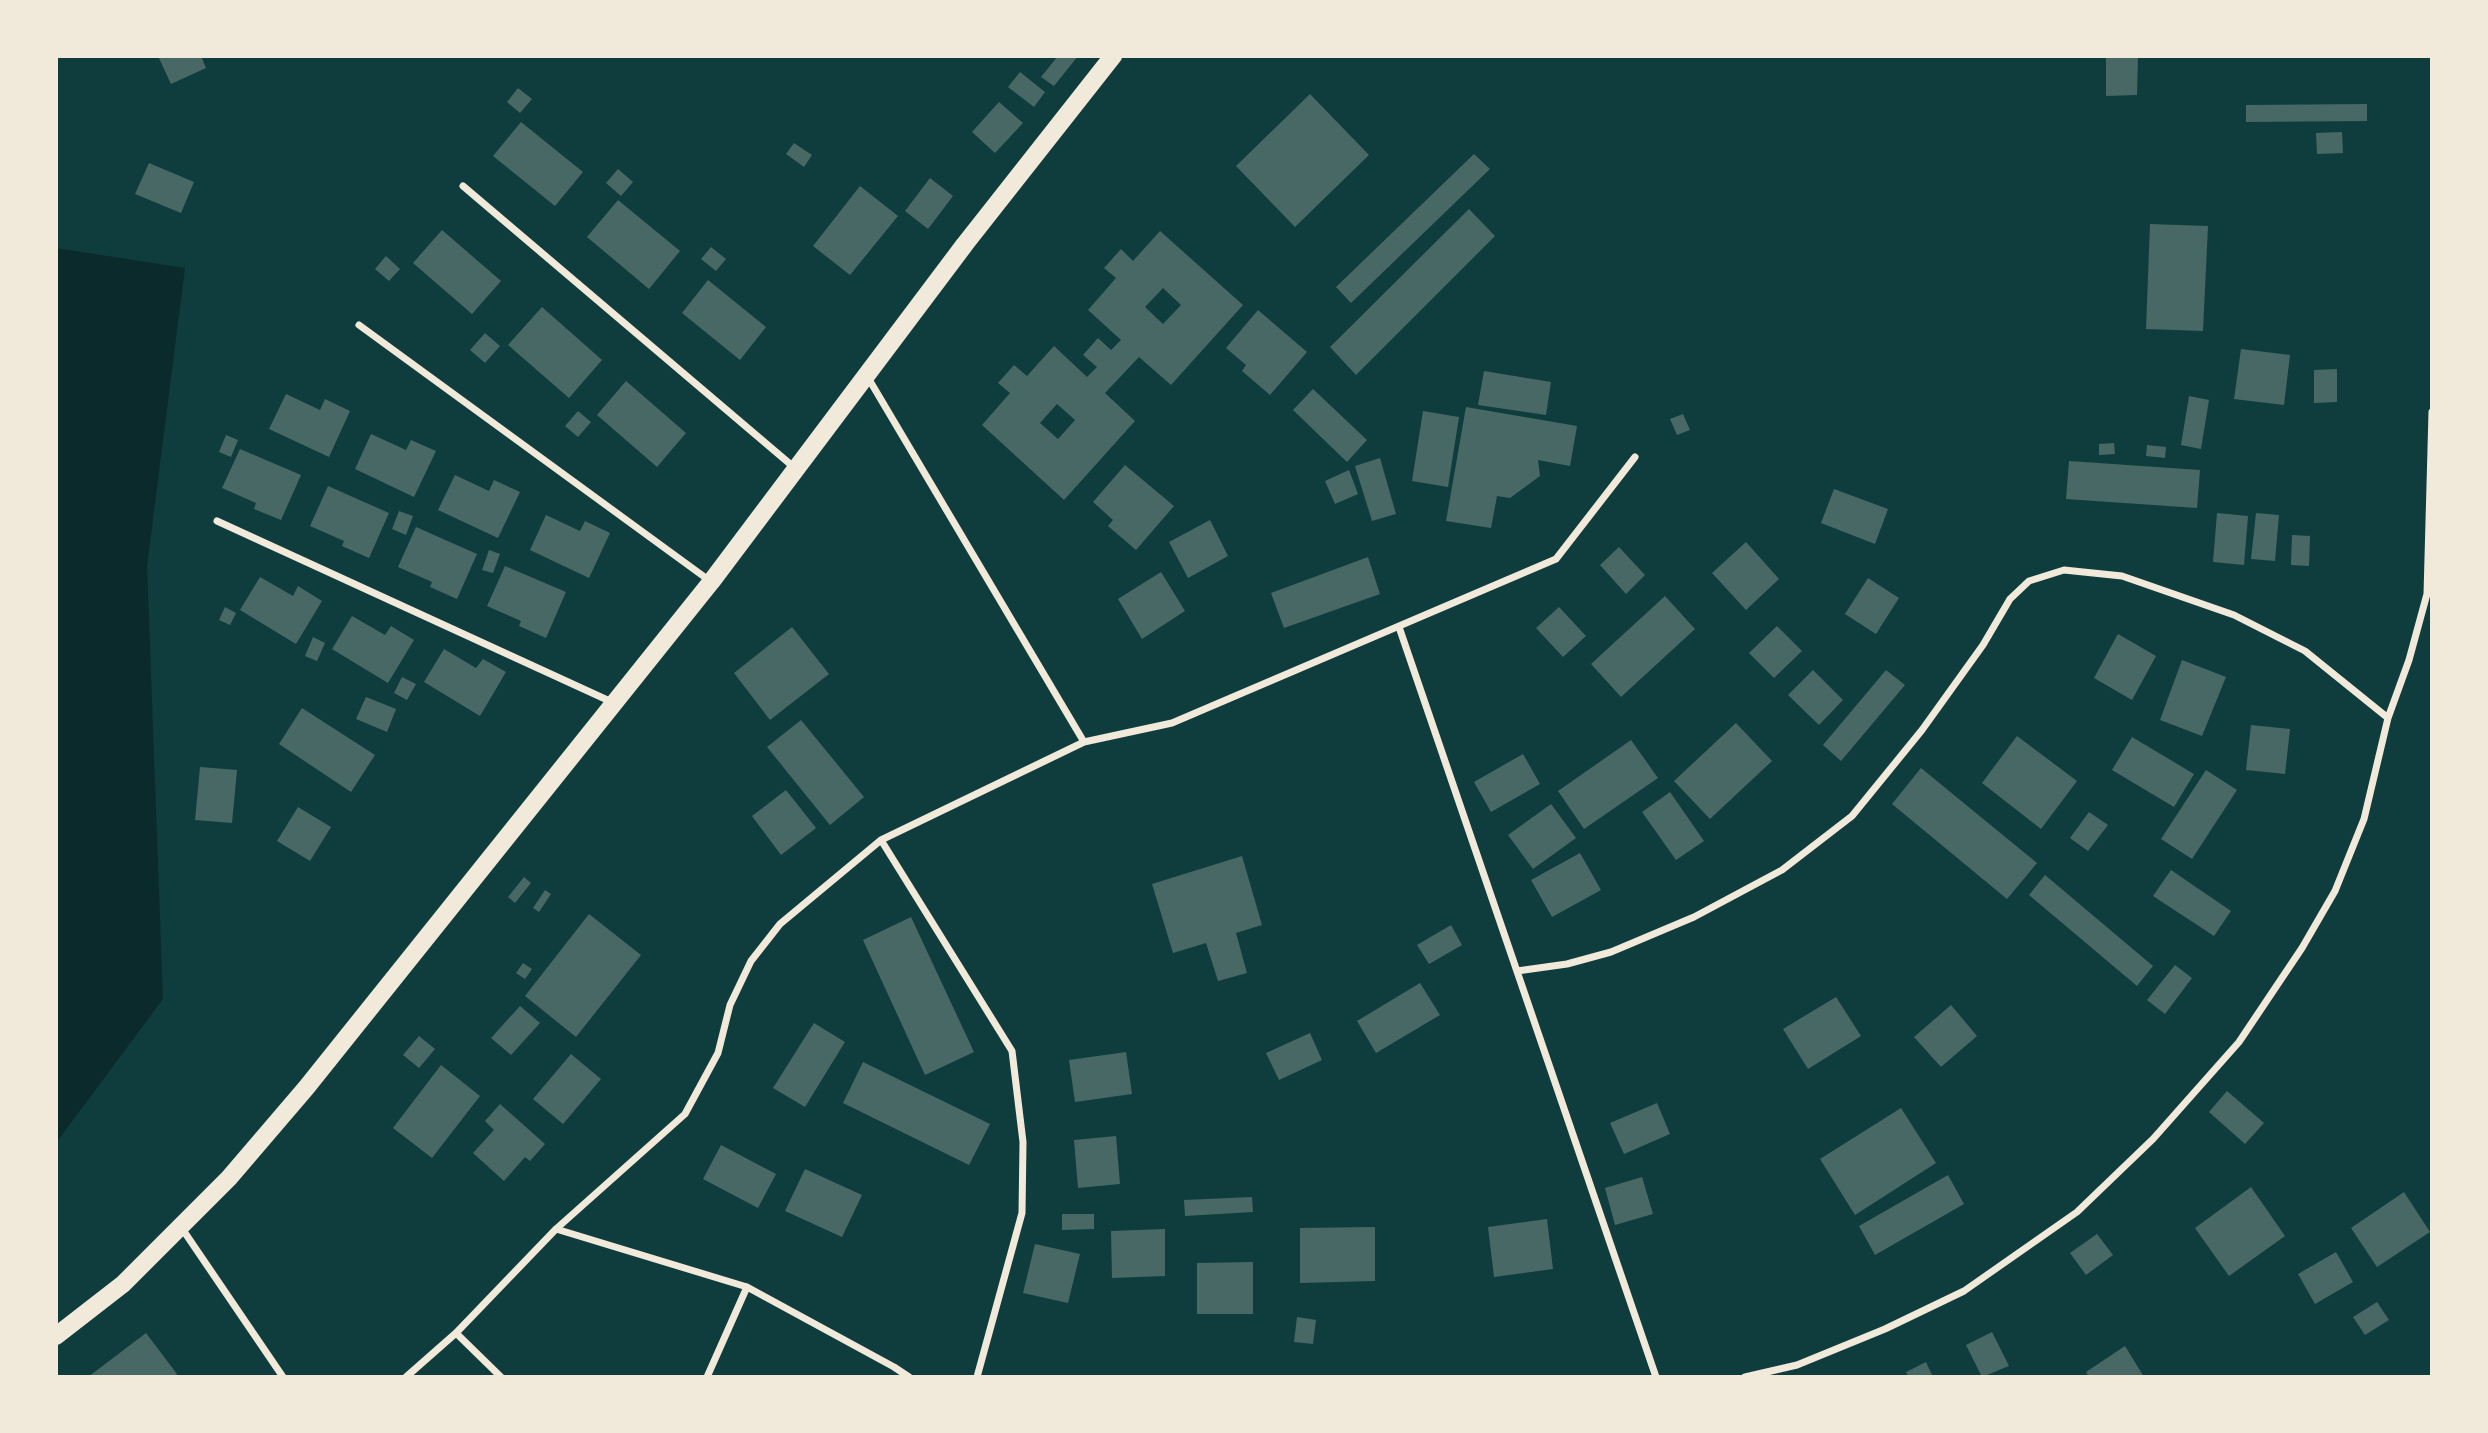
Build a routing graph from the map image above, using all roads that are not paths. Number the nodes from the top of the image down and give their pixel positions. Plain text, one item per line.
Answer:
1 (1113, 56) edge
2 (463, 186) dead end
3 (359, 325) dead end
4 (867, 376) junction
5 (2432, 412) edge
6 (1635, 457) dead end
7 (797, 470) junction
8 (217, 521) dead end
9 (710, 582) junction
10 (2430, 594) edge
11 (1399, 627) junction
12 (614, 703) junction
13 (2388, 718) junction
14 (1084, 742) junction
15 (881, 840) junction
16 (1517, 971) junction
17 (180, 1226) junction
18 (556, 1229) junction
19 (747, 1287) junction
20 (456, 1333) junction
21 (56, 1336) edge
22 (283, 1377) edge
23 (406, 1377) edge
24 (501, 1377) edge
25 (707, 1377) edge
26 (909, 1377) edge
27 (977, 1377) edge
28 (1656, 1377) edge
29 (1745, 1377) edge

1 - 4 main road
2 - 7 street
3 - 9 street
4 - 7 main road
4 - 14 street
5 - 10 street
6 - 11 street
7 - 9 main road
8 - 12 street
9 - 12 main road
10 - 13 street
11 - 14 street
11 - 16 street
12 - 17 main road
13 - 16 street
13 - 29 street
14 - 15 street
15 - 18 street
15 - 27 street
16 - 28 street
17 - 21 main road
17 - 22 street
18 - 19 street
18 - 20 street
19 - 25 street
19 - 26 street
20 - 23 street
20 - 24 street

